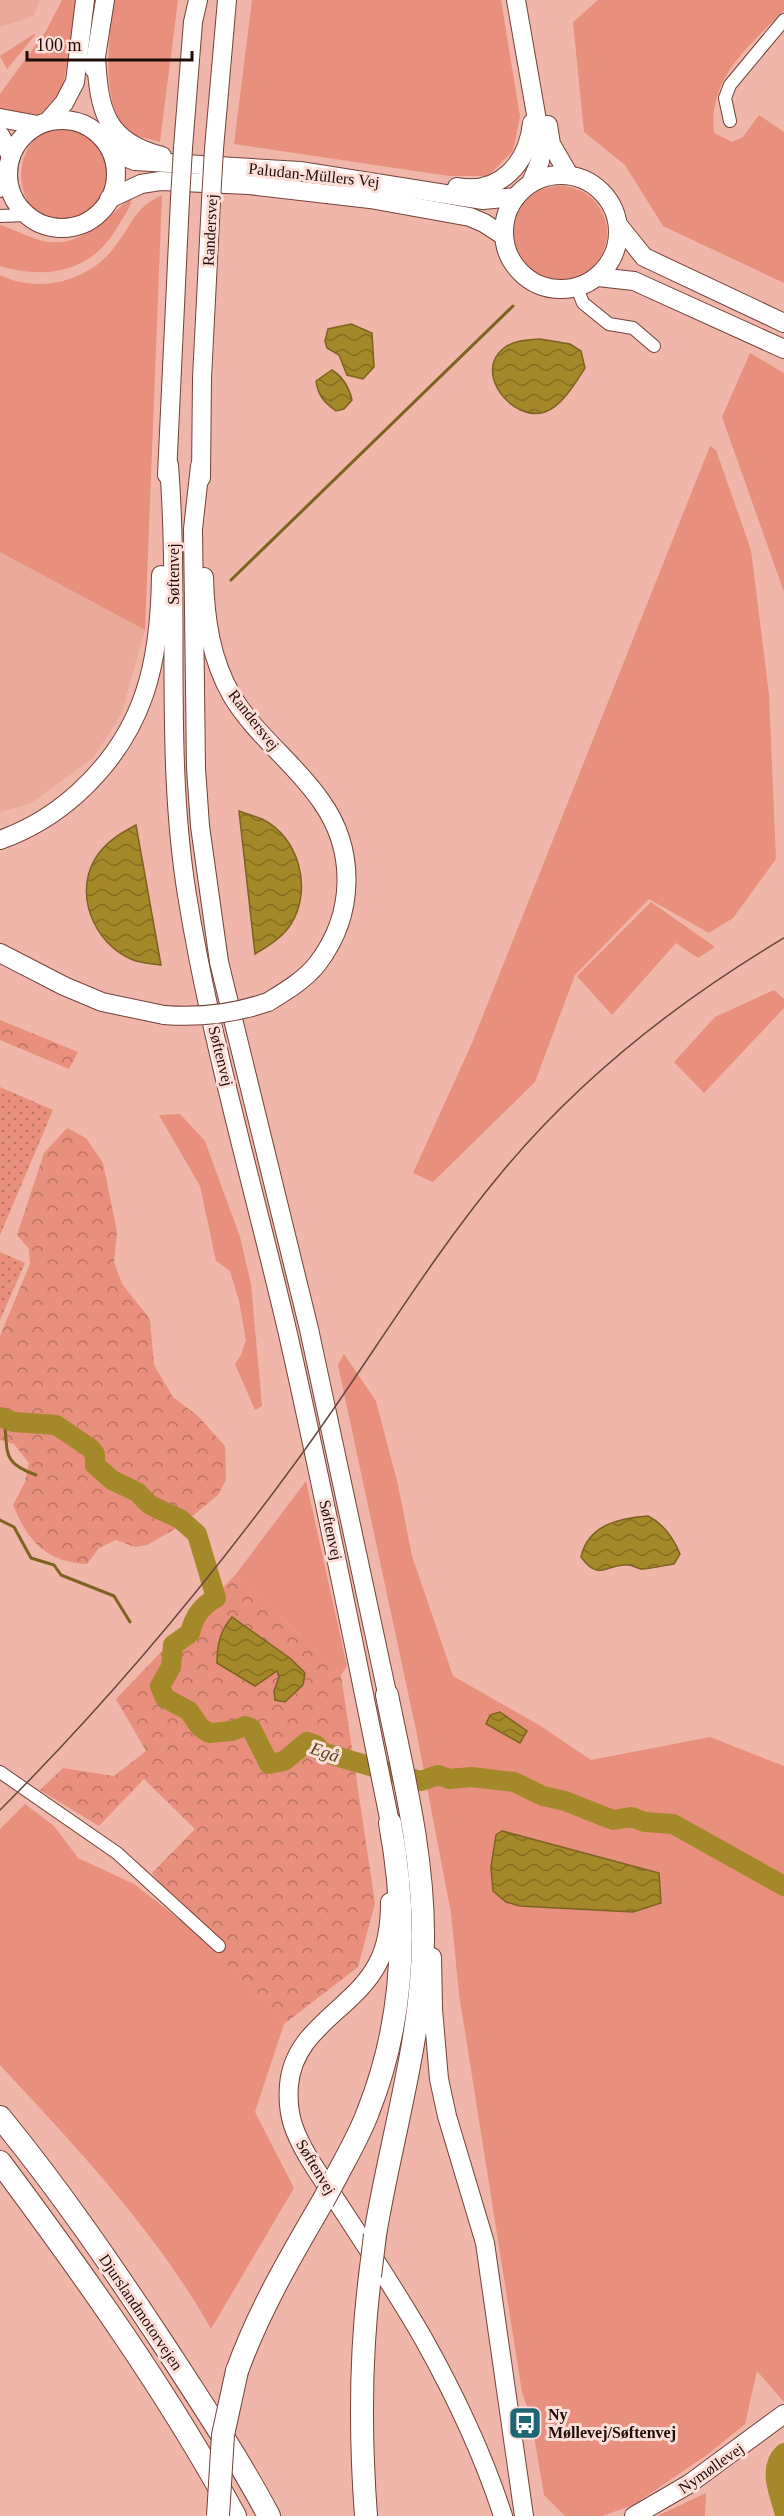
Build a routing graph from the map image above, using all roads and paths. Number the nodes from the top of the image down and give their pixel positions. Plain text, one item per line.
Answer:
1 (86, 0) edge
2 (105, 0) edge
3 (196, 0) edge
4 (227, 0) edge
5 (516, 0) edge
6 (528, 0) edge
7 (784, 20) edge
8 (96, 57) junction
9 (534, 107) junction
10 (0, 118) edge
11 (730, 121) dead end
12 (44, 122) junction
13 (95, 130) junction
14 (0, 135) edge
15 (112, 152) junction
16 (11, 156) junction
17 (187, 156) junction
18 (569, 175) junction
19 (531, 183) junction
20 (5, 185) edge
21 (411, 186) junction
22 (516, 196) junction
23 (109, 199) junction
24 (26, 215) junction
25 (0, 216) edge
26 (619, 226) junction
27 (504, 236) junction
28 (597, 277) junction
29 (577, 288) junction
30 (784, 323) edge
31 (654, 346) dead end
32 (784, 349) edge
33 (169, 465) junction
34 (200, 466) junction
35 (0, 840) edge
36 (0, 953) edge
37 (387, 1695) joint
38 (0, 1772) edge
39 (404, 1824) junction
40 (219, 1946) dead end
41 (0, 2117) edge
42 (0, 2162) edge
43 (784, 2414) edge
44 (218, 2516) edge
45 (235, 2516) edge
46 (269, 2516) edge
47 (366, 2516) edge
48 (502, 2516) edge
49 (524, 2516) edge
50 (634, 2516) edge

1 - 12 main road
2 - 8 main road
3 - 17 main road, Randersvej
4 - 34 main road, Randersvej, bridge
5 - 9 main road
6 - 18 main road
7 - 11 street
8 - 13 main road
8 - 17 main road
9 - 19 main road
9 - 21 main road
10 - 12 main road
12 - 13 main road
12 - 16 main road
13 - 15 main road
14 - 16 main road
15 - 17 main road, Paludan-Müllers Vej
15 - 23 main road
16 - 20 main road
17 - 21 main road, Paludan-Müllers Vej
17 - 33 main road, Randersvej, bridge
18 - 19 main road
18 - 26 main road
19 - 22 main road
20 - 24 main road
21 - 22 main road, Paludan-Müllers Vej
22 - 27 main road
23 - 24 main road
23 - 27 main road, Paludan-Müllers Vej
24 - 25 street
26 - 28 main road
26 - 30 main road
27 - 29 main road
28 - 29 main road
28 - 32 main road
29 - 31 street
33 - 35 main road, Randersvej
33 - 39 main road, Søftenvej
34 - 36 main road, Randersvej, bridge
34 - 37 main road, Søftenvej
37 - 39 highway
38 - 40 street
39 - 44 highway, bridge
39 - 47 highway, bridge
39 - 48 main road, Søftenvej
39 - 49 main road, Søftenvej
41 - 46 highway, Djurslandmotorvejen
42 - 45 highway, Djurslandmotorvejen
43 - 50 main road, Nymøllevej

